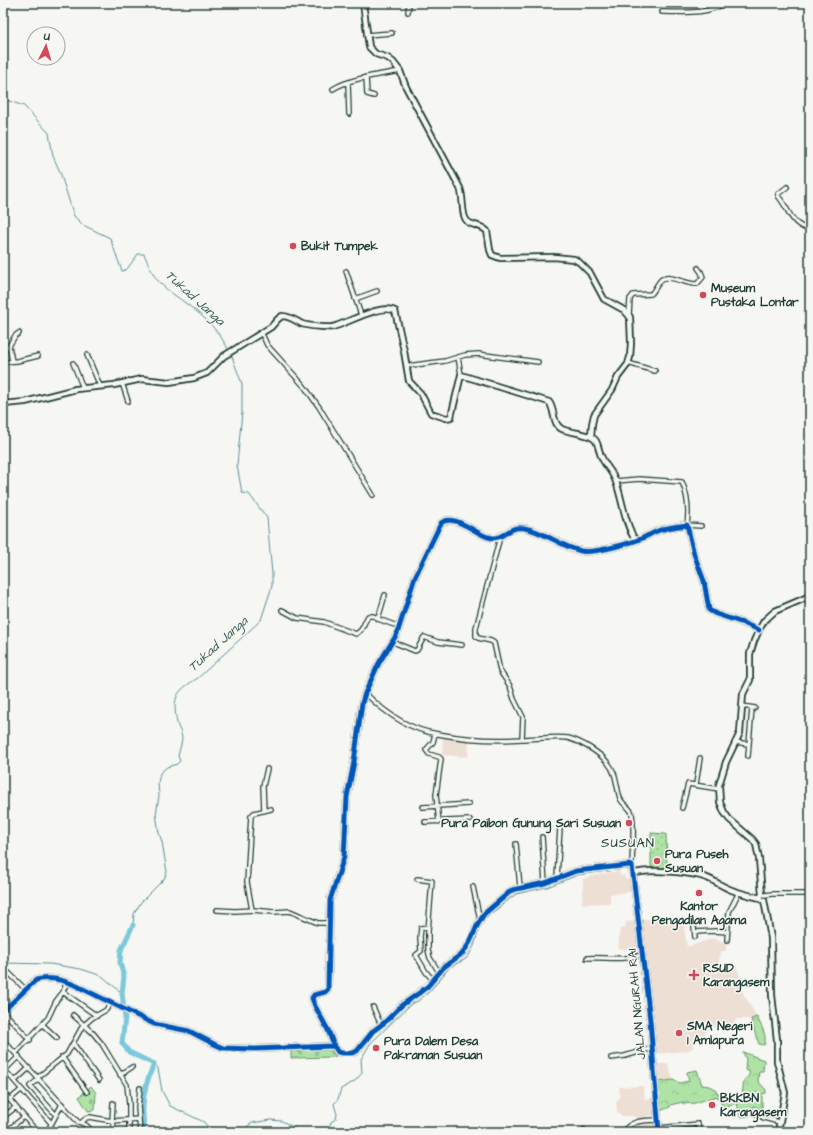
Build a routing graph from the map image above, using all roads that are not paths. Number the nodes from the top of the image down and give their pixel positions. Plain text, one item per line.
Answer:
1 (363, 3) edge
2 (408, 3) edge
3 (725, 3) edge
4 (408, 12) dead end
5 (662, 12) dead end
6 (392, 33) dead end
7 (366, 34) junction
8 (400, 71) junction
9 (366, 77) junction
10 (348, 83) junction
11 (333, 89) dead end
12 (374, 96) dead end
13 (349, 114) dead end
14 (787, 187) dead end
15 (810, 229) edge
16 (698, 268) dead end
17 (346, 271) dead end
18 (376, 291) dead end
19 (355, 299) junction
20 (361, 315) junction
21 (629, 315) junction
22 (19, 333) dead end
23 (262, 334) junction
24 (9, 346) junction
25 (3, 347) edge
26 (87, 355) dead end
27 (38, 356) dead end
28 (458, 357) junction
29 (12, 361) junction
30 (3, 362) edge
31 (538, 362) dead end
32 (628, 362) junction
33 (72, 363) dead end
34 (407, 366) junction
35 (655, 371) dead end
36 (461, 375) junction
37 (122, 383) junction
38 (100, 386) junction
39 (83, 388) junction
40 (128, 401) dead end
41 (3, 404) edge
42 (592, 437) junction
43 (616, 481) junction
44 (372, 495) dead end
45 (687, 525) junction
46 (701, 526) dead end
47 (500, 537) junction
48 (635, 540) junction
49 (385, 595) dead end
50 (810, 596) edge
51 (282, 610) dead end
52 (378, 618) junction
53 (400, 627) junction
54 (759, 630) junction
55 (393, 642) junction
56 (462, 645) dead end
57 (365, 693) junction
58 (742, 706) junction
59 (435, 734) junction
60 (522, 739) junction
61 (734, 742) junction
62 (748, 744) junction
63 (748, 756) dead end
64 (700, 758) dead end
65 (267, 769) dead end
66 (696, 784) junction
67 (719, 789) junction
68 (469, 804) dead end
69 (438, 806) junction
70 (424, 807) dead end
71 (682, 808) dead end
72 (270, 809) dead end
73 (264, 811) junction
74 (470, 820) dead end
75 (425, 822) dead end
76 (439, 822) junction
77 (560, 828) dead end
78 (542, 838) dead end
79 (516, 844) dead end
80 (632, 866) junction
81 (641, 871) junction
82 (634, 874) junction
83 (557, 878) junction
84 (417, 879) dead end
85 (545, 883) junction
86 (473, 887) dead end
87 (520, 887) junction
88 (739, 892) junction
89 (810, 894) edge
90 (763, 897) junction
91 (217, 910) dead end
92 (252, 910) junction
93 (480, 920) junction
94 (330, 923) junction
95 (428, 927) junction
96 (694, 927) dead end
97 (695, 932) junction
98 (727, 932) junction
99 (695, 937) dead end
100 (727, 940) dead end
101 (643, 954) junction
102 (587, 958) dead end
103 (3, 970) edge
104 (439, 972) junction
105 (433, 980) junction
106 (67, 981) junction
107 (26, 990) junction
108 (63, 992) junction
109 (113, 1004) junction
110 (373, 1007) dead end
111 (3, 1011) edge
112 (73, 1015) dead end
113 (97, 1016) junction
114 (43, 1025) junction
115 (84, 1025) junction
116 (381, 1025) junction
117 (56, 1038) dead end
118 (3, 1040) edge
119 (30, 1040) junction
120 (73, 1043) junction
121 (9, 1046) junction
122 (334, 1046) junction
123 (652, 1048) junction
124 (3, 1051) edge
125 (18, 1055) junction
126 (62, 1057) junction
127 (611, 1058) dead end
128 (29, 1068) junction
129 (132, 1068) dead end
130 (4, 1069) edge
131 (120, 1075) junction
132 (38, 1078) junction
133 (99, 1080) dead end
134 (15, 1081) junction
135 (140, 1088) dead end
136 (21, 1090) junction
137 (87, 1092) dead end
138 (4, 1095) edge
139 (10, 1100) junction
140 (113, 1103) dead end
141 (62, 1104) junction
142 (16, 1107) junction
143 (753, 1112) dead end
144 (56, 1115) junction
145 (24, 1117) junction
146 (3, 1118) edge
147 (139, 1119) junction
148 (129, 1120) junction
149 (658, 1120) junction
150 (112, 1121) junction
151 (82, 1122) junction
152 (779, 1122) junction
153 (51, 1123) junction
154 (659, 1130) edge
155 (12, 1132) edge
156 (34, 1132) edge
157 (47, 1132) edge
158 (92, 1132) edge
159 (116, 1132) edge
160 (129, 1132) edge
161 (140, 1132) edge
162 (623, 1132) edge
163 (699, 1132) edge
164 (778, 1132) edge

1 - 7 street
2 - 4 street
3 - 5 street
6 - 7 street
7 - 8 street
8 - 9 street
8 - 21 street
9 - 10 street
9 - 12 street
10 - 11 street
10 - 13 street
14 - 15 street
16 - 21 street
17 - 19 street
18 - 19 street
19 - 20 street
20 - 23 street
20 - 34 street
21 - 32 street
22 - 24 street
23 - 37 street
23 - 44 street
24 - 25 street
24 - 29 street
26 - 38 street
27 - 29 street
28 - 31 street
28 - 34 street
28 - 36 street
29 - 30 street
32 - 35 street
32 - 42 street
33 - 39 street
34 - 36 street
36 - 42 street
37 - 38 street
37 - 40 street
38 - 39 street
39 - 41 street
42 - 43 street
43 - 45 street
43 - 48 street
45 - 46 street
45 - 48 street
45 - 54 street
47 - 48 street
47 - 53 street
47 - 60 street
49 - 52 street
50 - 54 street
51 - 52 street
52 - 53 street
53 - 55 street
54 - 58 street
55 - 56 street
55 - 57 street
57 - 59 street
57 - 94 street
58 - 61 street
58 - 62 street
59 - 60 street
59 - 69 street
60 - 80 street
61 - 62 street
61 - 67 street
62 - 63 street
64 - 66 street
65 - 73 street
66 - 67 street
66 - 71 street
67 - 90 street
68 - 69 street
69 - 70 street
69 - 76 street
72 - 73 street
73 - 92 street
74 - 76 street
75 - 76 street
77 - 83 street
78 - 85 street
79 - 87 street
80 - 81 street
80 - 82 street, JALAN NGURAH RAI
80 - 83 street
81 - 82 street
81 - 88 street
82 - 101 street, JALAN NGURAH RAI
83 - 85 street
84 - 95 street
85 - 87 street
86 - 93 street
87 - 93 street
88 - 90 street
88 - 98 street
89 - 90 street
90 - 152 street
91 - 92 street
92 - 94 street
93 - 104 street
94 - 122 street
95 - 104 street
95 - 105 street
96 - 97 street
97 - 98 street
97 - 99 street
98 - 100 street
101 - 102 street
101 - 123 street, JALAN NGURAH RAI
103 - 107 street
104 - 105 street
105 - 116 street
106 - 107 street
106 - 108 street
106 - 109 street
107 - 111 street
108 - 113 street
108 - 114 street
109 - 113 street
109 - 122 street
110 - 116 street
111 - 119 street
112 - 115 street
113 - 115 street
114 - 117 street
114 - 119 street
115 - 120 street
115 - 131 street
116 - 122 street
118 - 121 street
119 - 125 street
120 - 126 street
120 - 133 street
121 - 124 street
121 - 125 street
123 - 127 street
123 - 149 street, JALAN NGURAH RAI
125 - 128 street
125 - 130 street
126 - 132 street
126 - 137 street
128 - 132 street
128 - 134 street
129 - 131 street
130 - 134 street
131 - 148 street
132 - 141 street
132 - 144 street
134 - 136 street
135 - 147 street
136 - 139 street
136 - 153 street
138 - 139 street
139 - 142 street
140 - 150 street
141 - 144 street
141 - 151 street
142 - 145 street
142 - 146 street
143 - 152 street
144 - 153 street
145 - 155 street
145 - 156 street
147 - 148 street
147 - 161 street
148 - 150 street
148 - 160 street
149 - 154 street, JALAN NGURAH RAI
149 - 162 street
150 - 151 street
150 - 159 street
151 - 158 street
152 - 164 street
153 - 157 street
154 - 163 street

